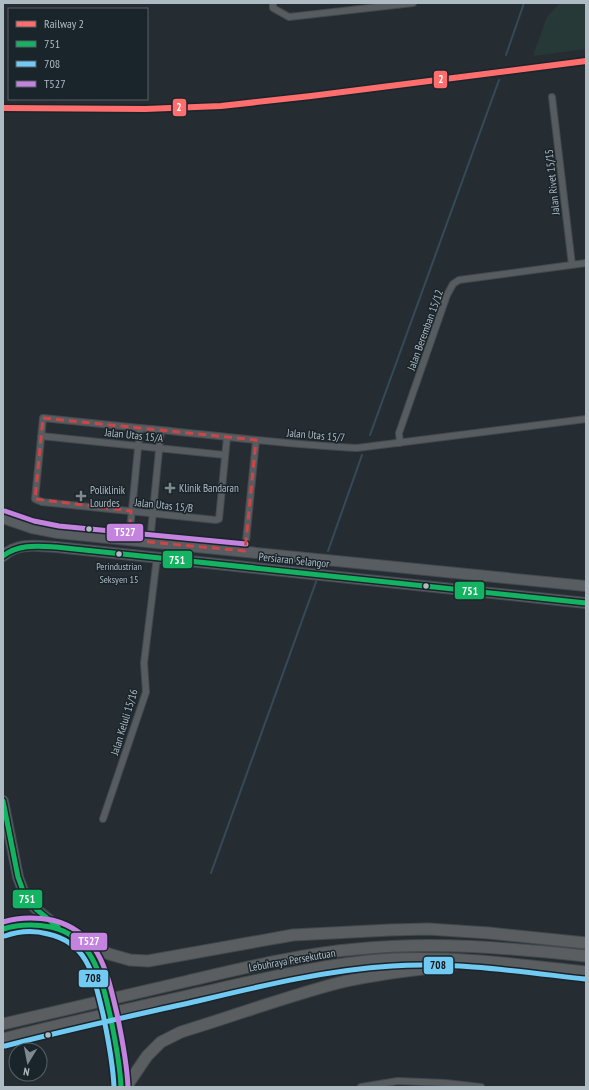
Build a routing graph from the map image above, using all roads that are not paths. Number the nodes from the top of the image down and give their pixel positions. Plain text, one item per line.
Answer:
1 (273, 3) edge
2 (413, 3) edge
3 (552, 97) dead end
4 (586, 263) edge
5 (572, 265) junction
6 (43, 418) joint
7 (586, 419) edge
8 (140, 428) junction
9 (161, 430) junction
10 (41, 436) junction
11 (227, 437) junction
12 (256, 440) junction
13 (400, 443) junction
14 (138, 446) junction
15 (160, 448) junction
16 (225, 455) junction
17 (131, 511) junction
18 (153, 514) junction
19 (3, 518) edge
20 (128, 540) junction
21 (150, 542) junction
22 (245, 552) junction
23 (3, 556) edge
24 (157, 557) junction
25 (586, 586) edge
26 (586, 603) edge
27 (3, 801) edge
28 (103, 819) dead end
29 (58, 927) junction
30 (3, 929) edge
31 (489, 933) junction
32 (77, 938) junction
33 (586, 943) edge
34 (429, 945) junction
35 (586, 956) edge
36 (474, 960) junction
37 (586, 972) edge
38 (3, 1024) edge
39 (3, 1038) edge
40 (445, 1085) edge
41 (121, 1087) edge
42 (126, 1087) edge
43 (361, 1087) edge
44 (481, 1087) edge

1 - 2 street
3 - 5 street, Jalan Rivet 15/15
4 - 5 street, Jalan Beremban 15/12
5 - 13 street, Jalan Beremban 15/12
6 - 8 street, Jalan Utas 15/7
6 - 10 street, Jalan Utas 15/B
7 - 13 street, Jalan Utas 15/7
8 - 9 street, Jalan Utas 15/7
8 - 14 street
9 - 11 street, Jalan Utas 15/7
9 - 15 street
10 - 14 street, Jalan Utas 15/A
10 - 17 street, Jalan Utas 15/B
11 - 12 street, Jalan Utas 15/7
11 - 16 street, Jalan Utas 15/B
12 - 13 street, Jalan Utas 15/7
12 - 22 street
14 - 15 street, Jalan Utas 15/A
14 - 17 street
15 - 16 street, Jalan Utas 15/A
15 - 18 street
16 - 18 street, Jalan Utas 15/B
17 - 18 street, Jalan Utas 15/B
17 - 20 street
18 - 21 street
19 - 20 main road, Persiaran Selangor
20 - 21 main road, Persiaran Selangor
21 - 22 main road, Persiaran Selangor
22 - 25 main road, Persiaran Selangor
23 - 24 main road, Persiaran Selangor
24 - 26 main road, Persiaran Selangor
24 - 28 street, Jalan Keluli 15/16
27 - 29 main road
29 - 30 main road
29 - 32 main road
31 - 32 highway
31 - 33 highway
31 - 34 highway
32 - 41 main road, bridge
34 - 35 highway, Lebuhraya Persekutuan
34 - 38 highway, Lebuhraya Persekutuan
36 - 37 highway, Lebuhraya Persekutuan
36 - 39 highway, Lebuhraya Persekutuan
36 - 42 highway
40 - 43 street
40 - 44 street

